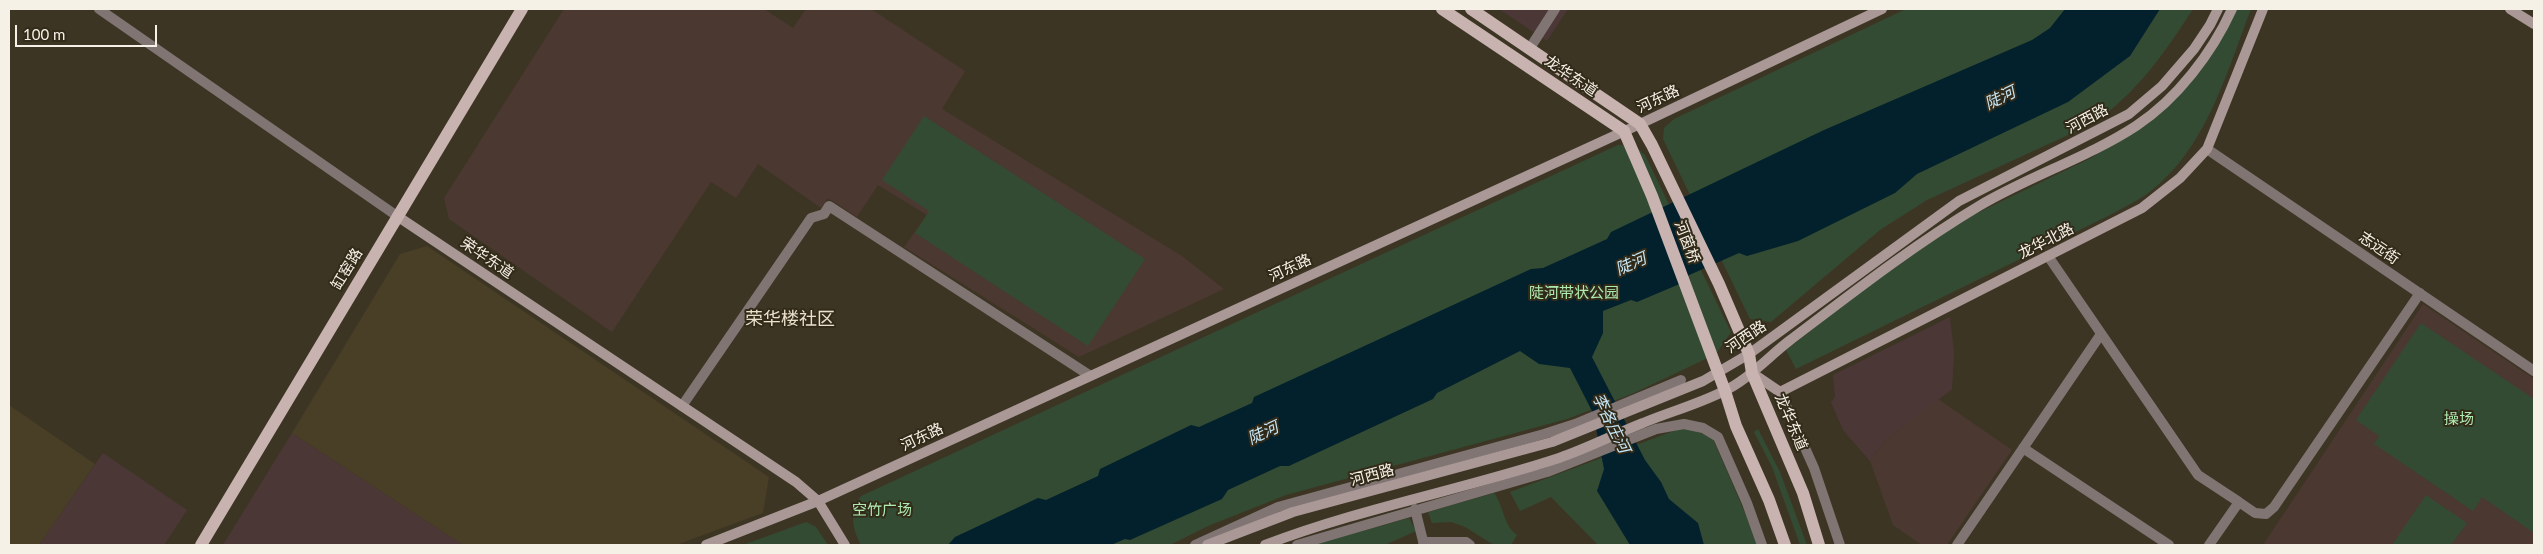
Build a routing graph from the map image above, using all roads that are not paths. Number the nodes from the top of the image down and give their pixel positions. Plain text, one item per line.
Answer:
1 (99, 9) edge
2 (522, 9) edge
3 (1442, 9) edge
4 (1470, 9) edge
5 (1555, 9) edge
6 (1882, 9) edge
7 (2218, 9) edge
8 (2232, 9) edge
9 (2263, 9) edge
10 (2510, 9) edge
11 (2534, 24) edge
12 (1530, 48) junction
13 (1640, 124) junction
14 (1624, 131) junction
15 (2207, 149) junction
16 (1672, 188) joint
17 (397, 216) junction
18 (2048, 256) junction
19 (1719, 284) joint
20 (2420, 293) junction
21 (2101, 334) junction
22 (1749, 354) junction
23 (2534, 371) edge
24 (1718, 372) junction
25 (1752, 373) junction
26 (1090, 375) junction
27 (1681, 380) dead end
28 (1725, 391) junction
29 (1780, 392) junction
30 (1634, 404) junction
31 (682, 406) junction
32 (1577, 428) junction
33 (2023, 448) junction
34 (1587, 452) junction
35 (818, 501) junction
36 (2239, 502) junction
37 (1415, 509) junction
38 (1424, 544) edge
39 (201, 545) edge
40 (706, 545) edge
41 (845, 545) edge
42 (1195, 545) edge
43 (1207, 545) edge
44 (1266, 545) edge
45 (1297, 545) edge
46 (1470, 545) edge
47 (1762, 545) edge
48 (1785, 545) edge
49 (1819, 545) edge
50 (1840, 545) edge
51 (1957, 545) edge
52 (2169, 545) edge
53 (2209, 545) edge

1 - 17 street, 荣华东道
2 - 17 main road, 缸窑路
3 - 14 main road, 龙华东道
4 - 12 main road, 龙华东道
5 - 12 street
6 - 13 street, 河东路
7 - 22 street, 河西路
8 - 25 street, 河西路
9 - 15 street, 龙华北路
10 - 11 street
12 - 13 main road, 龙华东道
13 - 14 street, 河东路
13 - 16 main road, 龙华东道
14 - 24 main road, 河茵桥
14 - 26 street, 河东路
15 - 18 street, 龙华北路
15 - 20 street, 志远街
16 - 19 main road, 河茵桥
17 - 31 street, 荣华东道
17 - 39 main road, 缸窑路
18 - 21 street
18 - 29 street, 龙华北路
19 - 22 main road, 龙华东道
20 - 23 street, 志远街
20 - 36 street
21 - 33 street
21 - 36 street
22 - 24 street, 河西路
22 - 25 main road, 龙华东道
24 - 28 main road
24 - 30 street, 河西路
25 - 28 street, 河西路
25 - 29 street
25 - 49 main road, 龙华东道
26 - 31 street
26 - 35 street, 河东路
27 - 30 street
28 - 34 street, 河西路
28 - 48 main road
29 - 50 street
30 - 32 street, 河西路
31 - 35 street, 荣华东道
32 - 42 street
32 - 43 street, 河西路
33 - 51 street
33 - 52 street
34 - 37 street
34 - 44 street, 河西路
34 - 47 street
35 - 40 street, 河东路
35 - 41 street, 荣华东道
36 - 53 street
37 - 38 street
37 - 45 street
38 - 46 street

